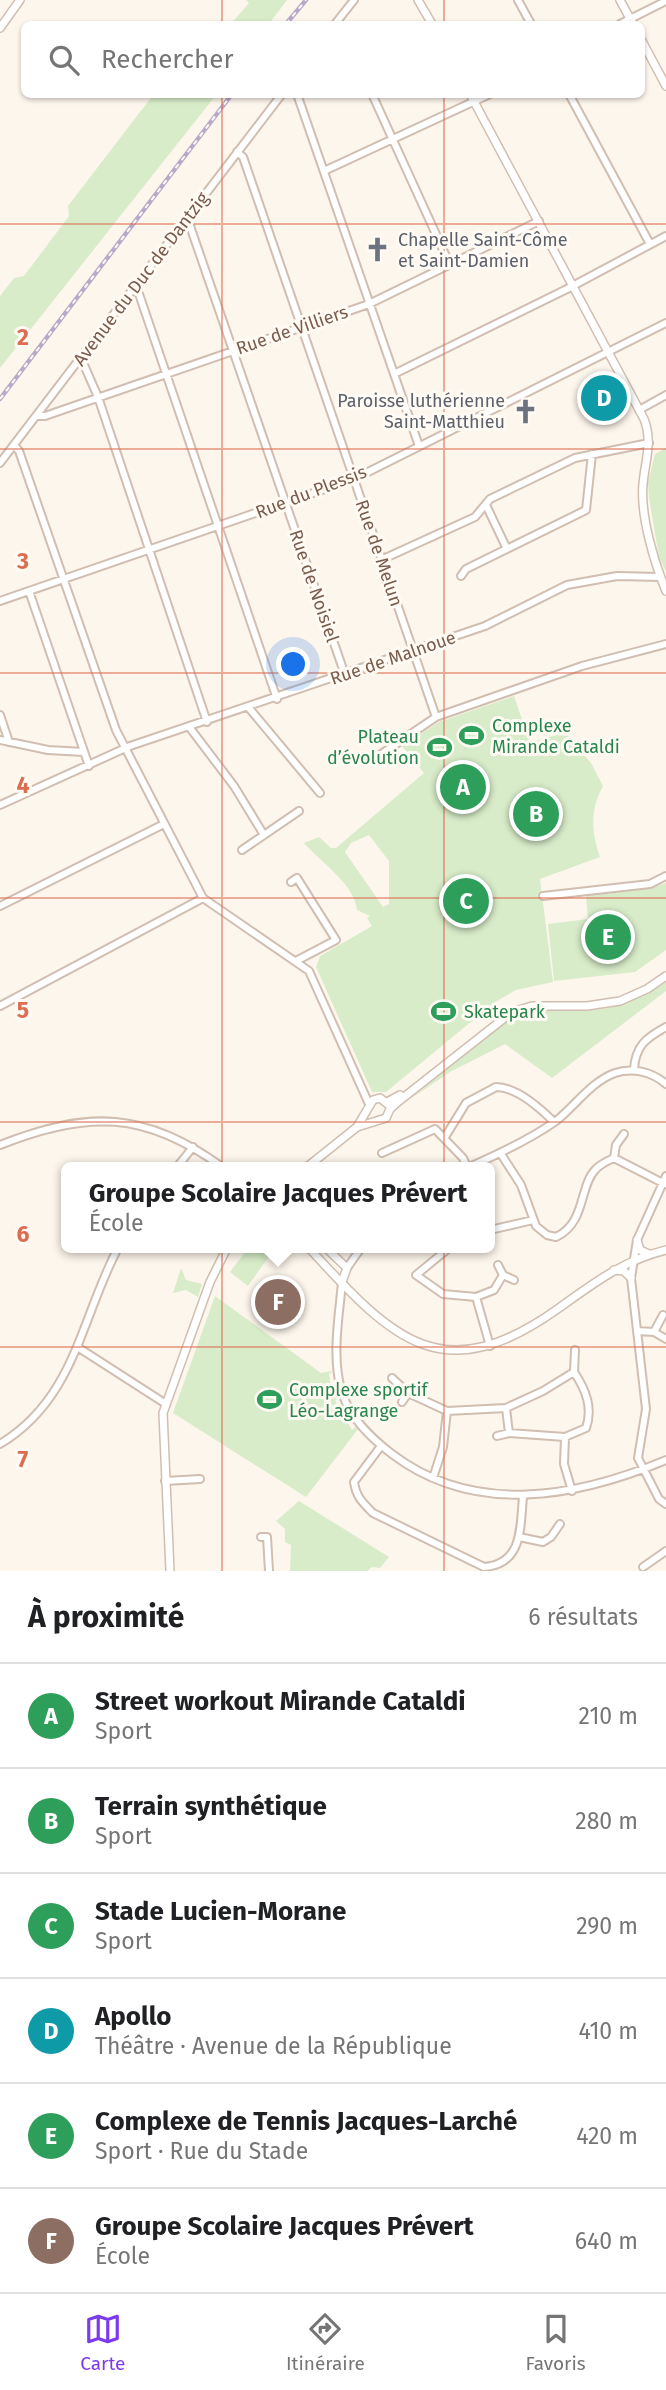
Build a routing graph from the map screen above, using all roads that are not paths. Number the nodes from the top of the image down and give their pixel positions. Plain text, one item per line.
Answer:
1 (20, 0) edge
2 (354, 0) edge
3 (418, 0) edge
4 (518, 0) edge
5 (620, 0) edge
6 (666, 1) edge
7 (339, 21) edge
8 (430, 21) edge
9 (529, 21) edge
10 (631, 21) edge
11 (634, 21) edge
12 (0, 28) edge
13 (645, 47) edge
14 (666, 86) edge
15 (279, 98) edge
16 (298, 98) edge
17 (374, 98) edge
18 (472, 98) edge
19 (483, 98) edge
20 (571, 98) edge
21 (475, 103) junction
22 (392, 140) junction
23 (237, 152) junction
24 (324, 171) junction
25 (185, 221) junction
26 (539, 221) junction
27 (666, 236) edge
28 (650, 244) junction
29 (450, 265) junction
30 (573, 286) junction
31 (134, 288) junction
32 (369, 304) junction
33 (666, 323) edge
34 (301, 327) junction
35 (233, 351) junction
36 (610, 353) junction
37 (80, 358) junction
38 (166, 373) junction
39 (394, 374) junction
40 (666, 394) edge
41 (98, 397) junction
42 (639, 410) junction
43 (36, 416) junction
44 (649, 443) junction
45 (14, 445) junction
46 (419, 446) junction
47 (592, 454) junction
48 (0, 463) edge
49 (354, 479) junction
50 (285, 503) junction
51 (486, 505) junction
52 (218, 526) junction
53 (150, 549) junction
54 (507, 550) junction
55 (381, 560) junction
56 (461, 576) dead end
57 (660, 577) junction
58 (63, 580) junction
59 (29, 591) junction
60 (666, 591) edge
61 (0, 601) edge
62 (666, 644) edge
63 (414, 651) junction
64 (345, 675) junction
65 (277, 699) junction
66 (249, 708) junction
67 (0, 715) edge
68 (436, 717) junction
69 (208, 722) junction
70 (190, 728) junction
71 (0, 740) edge
72 (9, 742) junction
73 (124, 749) junction
74 (84, 751) junction
75 (377, 757) dead end
76 (89, 766) junction
77 (320, 793) dead end
78 (0, 805) edge
79 (299, 811) dead end
80 (164, 824) junction
81 (264, 835) junction
82 (242, 850) dead end
83 (666, 876) edge
84 (291, 882) dead end
85 (543, 895) dead end
86 (204, 898) junction
87 (0, 906) edge
88 (316, 951) junction
89 (296, 961) junction
90 (309, 971) junction
91 (666, 971) edge
92 (666, 976) edge
93 (0, 1006) edge
94 (666, 1027) edge
95 (634, 1070) junction
96 (666, 1084) edge
97 (389, 1105) junction
98 (368, 1107) junction
99 (374, 1119) junction
100 (554, 1122) junction
101 (357, 1127) junction
102 (624, 1133) dead end
103 (445, 1137) junction
104 (0, 1144) edge
105 (193, 1147) junction
106 (382, 1153) dead end
107 (501, 1154) junction
108 (205, 1155) junction
109 (614, 1158) junction
110 (186, 1160) junction
111 (183, 1162) edge
112 (215, 1162) edge
113 (313, 1162) edge
114 (464, 1162) edge
115 (481, 1162) edge
116 (665, 1181) edge
117 (533, 1220) junction
118 (495, 1229) edge
119 (638, 1240) junction
120 (666, 1250) edge
121 (116, 1253) edge
122 (225, 1253) edge
123 (314, 1253) edge
124 (331, 1253) edge
125 (357, 1253) edge
126 (443, 1253) edge
127 (650, 1254) junction
128 (632, 1260) junction
129 (498, 1265) dead end
130 (347, 1268) junction
131 (613, 1270) junction
132 (503, 1275) junction
133 (631, 1278) junction
134 (514, 1280) dead end
135 (342, 1282) junction
136 (476, 1297) junction
137 (663, 1315) dead end
138 (637, 1331) junction
139 (654, 1332) junction
140 (666, 1339) edge
141 (490, 1346) junction
142 (79, 1348) junction
143 (575, 1350) dead end
144 (574, 1372) junction
145 (392, 1378) dead end
146 (408, 1392) junction
147 (402, 1402) dead end
148 (166, 1404) junction
149 (506, 1408) junction
150 (447, 1411) junction
151 (509, 1433) junction
152 (497, 1436) dead end
153 (565, 1437) junction
154 (0, 1444) edge
155 (381, 1446) junction
156 (666, 1460) edge
157 (643, 1469) junction
158 (433, 1478) junction
159 (200, 1479) dead end
160 (165, 1481) junction
161 (572, 1491) junction
162 (523, 1497) junction
163 (666, 1504) edge
164 (560, 1524) dead end
165 (261, 1537) dead end
166 (519, 1537) junction
167 (666, 1551) edge
168 (642, 1567) dead end
169 (170, 1571) edge
170 (269, 1571) edge

1 - 12 street
2 - 7 street
3 - 8 street
4 - 9 street
5 - 10 street
6 - 11 street
13 - 14 street
15 - 23 street, Avenue du Duc de Dantzig
16 - 24 street
17 - 22 street
18 - 21 street
19 - 21 street
20 - 28 street
21 - 22 street
21 - 26 street
22 - 24 street
22 - 29 street
23 - 25 street, Avenue du Duc de Dantzig
23 - 34 street, Rue de Melun
24 - 32 street
25 - 31 street, Avenue du Duc de Dantzig
25 - 35 street, Rue de Noisiel
26 - 29 street, Rue de Villiers
26 - 30 street
27 - 28 street
28 - 30 street
29 - 32 street, Rue de Villiers
30 - 36 street
30 - 39 street
31 - 37 street, Avenue du Duc de Dantzig
31 - 38 street
32 - 34 street, Rue de Villiers
32 - 39 street
33 - 36 street, Rue du Plessis
34 - 35 street, Rue de Villiers
34 - 49 street, Rue de Melun
35 - 38 street, Rue de Villiers
35 - 50 street, Rue de Noisiel
36 - 42 street
36 - 46 street, Rue du Plessis
37 - 41 street
37 - 43 street, Avenue du Duc de Dantzig
38 - 41 street, Rue de Villiers
38 - 52 street
39 - 46 street
40 - 42 street
41 - 43 street, Rue de Villiers
41 - 53 street
42 - 44 street
43 - 45 street, Avenue du Duc de Dantzig
44 - 47 street
44 - 57 street
45 - 48 street, Avenue du Duc de Dantzig
45 - 58 street
46 - 49 street, Rue du Plessis
47 - 51 street
47 - 54 street
49 - 50 street, Rue du Plessis
49 - 55 street, Rue de Melun
50 - 52 street, Rue du Plessis
50 - 64 street, Rue de Noisiel
51 - 54 street
51 - 55 street
52 - 53 street, Rue du Plessis
52 - 65 street
53 - 58 street, Rue du Plessis
53 - 69 street
54 - 56 street
55 - 63 street, Rue de Melun
57 - 60 street
57 - 63 street, Rue de Malnoue
58 - 59 street, Rue du Plessis
58 - 73 street
59 - 61 street, Rue du Plessis
59 - 74 street
62 - 68 street
63 - 64 street, Rue de Malnoue
63 - 68 street, Rue de Melun
64 - 65 street, Rue de Malnoue
65 - 66 street, Rue de Malnoue
66 - 69 street, Rue de Malnoue
66 - 77 street
67 - 72 street
68 - 75 street
69 - 70 street, Rue de Malnoue
70 - 73 street, Rue de Malnoue
70 - 81 street
71 - 72 street
72 - 74 street
73 - 76 street, Rue de Malnoue
73 - 80 street
74 - 76 street
76 - 78 street, Rue de Malnoue
79 - 81 street
80 - 86 street
80 - 87 street
81 - 82 street
83 - 85 street
84 - 88 street
86 - 89 street
86 - 93 street
88 - 89 street
88 - 90 street
89 - 90 street
90 - 98 street
91 - 97 street
92 - 97 street
94 - 95 street
95 - 96 street
95 - 100 street
97 - 98 street
97 - 99 street
98 - 99 street
98 - 101 street
99 - 101 street
100 - 103 street
100 - 107 street
101 - 113 street
102 - 109 street
103 - 106 street
103 - 114 street
104 - 105 street
105 - 108 street
105 - 110 street
107 - 115 street
107 - 117 street
108 - 110 street
108 - 112 street
109 - 116 street
109 - 117 street
110 - 111 street
116 - 119 street
117 - 118 street
119 - 127 street
119 - 128 street
120 - 127 street
121 - 142 street
122 - 148 street
123 - 135 street
124 - 130 street
125 - 130 street
126 - 136 street
127 - 128 street
128 - 131 street
128 - 133 street
129 - 132 street
130 - 135 street
131 - 133 street
131 - 141 street
132 - 134 street
132 - 136 street
133 - 138 street
135 - 141 street
135 - 155 street
136 - 141 street
137 - 139 street
138 - 139 street
138 - 157 street
139 - 140 street
142 - 148 street
142 - 154 street
143 - 144 street
144 - 149 street
144 - 153 street
145 - 146 street
146 - 147 street
146 - 150 street
148 - 160 street
149 - 150 street
149 - 151 street
150 - 158 street
151 - 152 street
151 - 153 street
153 - 161 street
155 - 158 street
155 - 166 street
156 - 157 street
157 - 161 street
157 - 163 street
158 - 162 street
159 - 160 street
160 - 169 street
161 - 162 street
162 - 166 street
164 - 166 street
165 - 170 street
167 - 168 street

